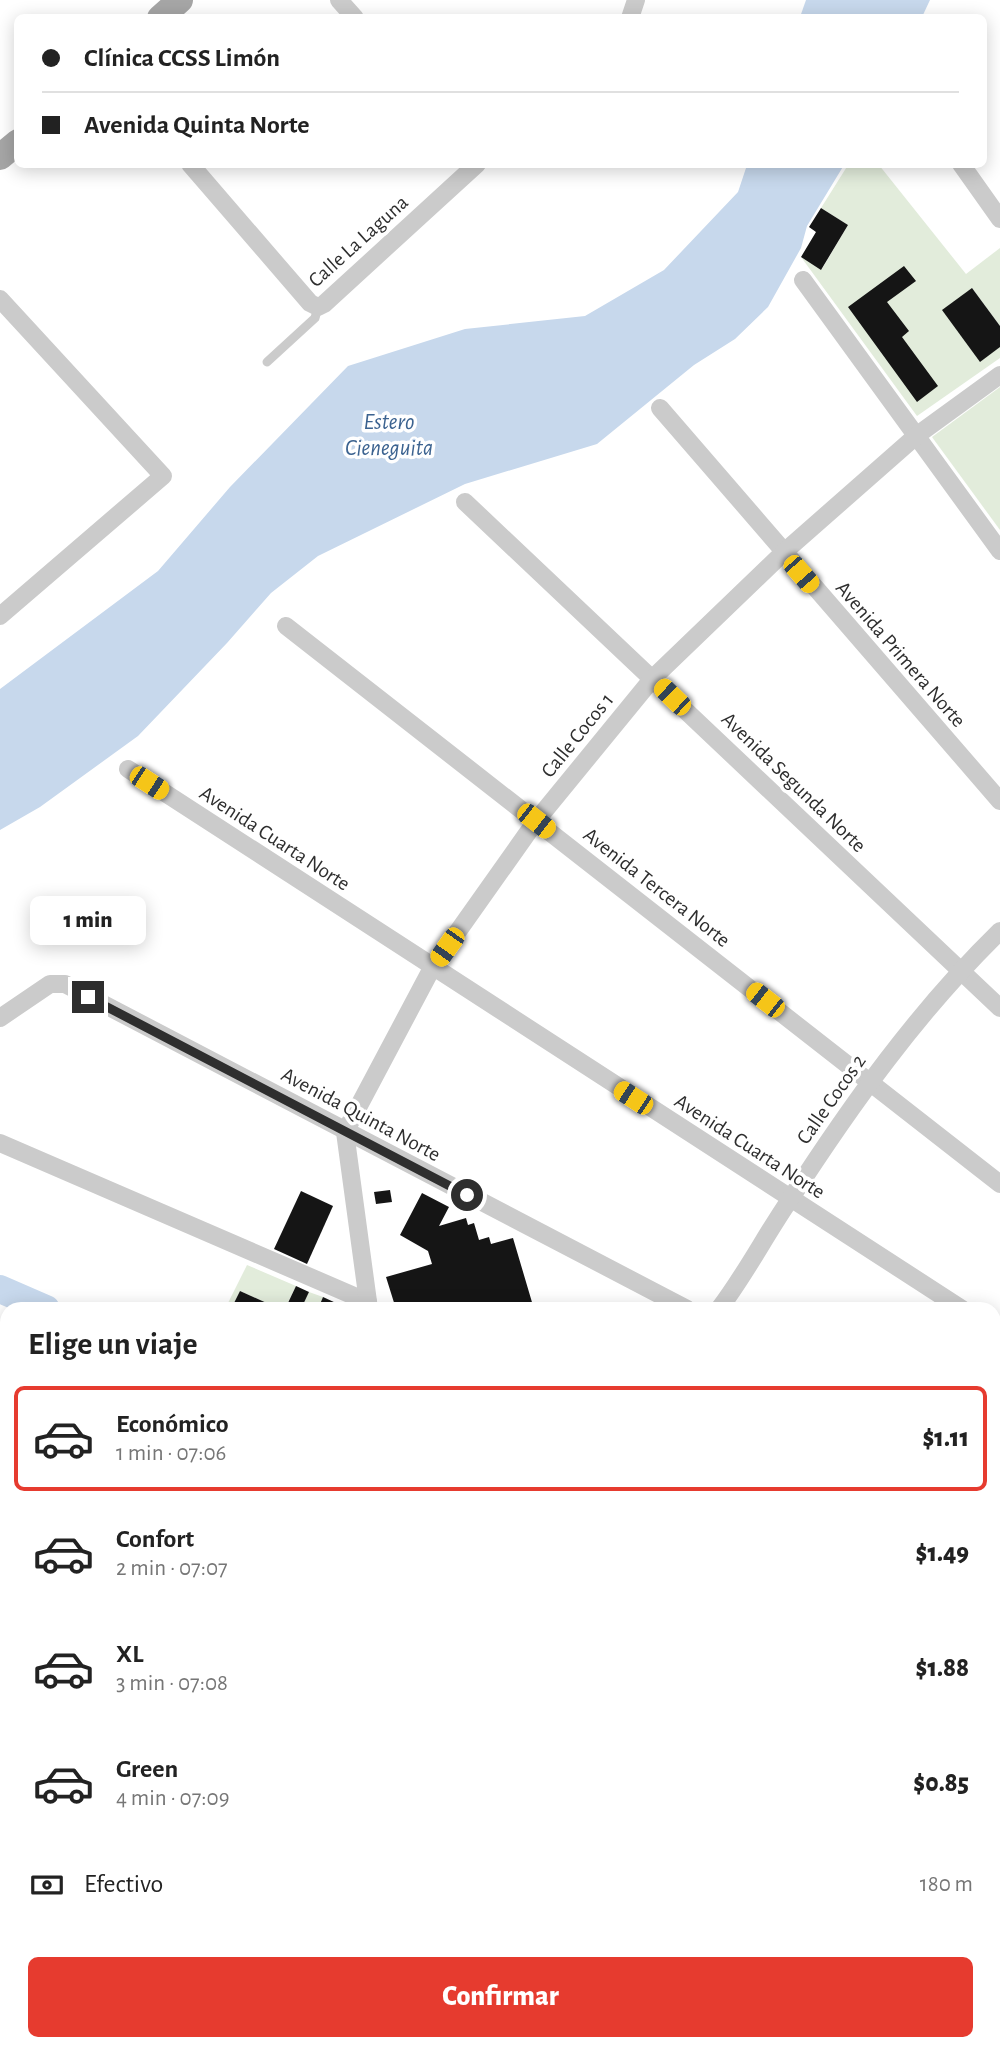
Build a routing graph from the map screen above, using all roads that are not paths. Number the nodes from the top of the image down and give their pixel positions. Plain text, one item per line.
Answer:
1 (180, 0) edge
2 (339, 0) edge
3 (164, 14) edge
4 (351, 14) edge
5 (14, 145) edge
6 (0, 157) edge
7 (193, 168) edge
8 (473, 168) edge
9 (964, 168) edge
10 (1000, 219) edge
11 (803, 280) dead end
12 (0, 299) edge
13 (318, 307) junction
14 (267, 362) dead end
15 (1000, 375) edge
16 (660, 408) dead end
17 (916, 436) junction
18 (465, 502) dead end
19 (1000, 551) edge
20 (783, 553) junction
21 (0, 616) edge
22 (286, 626) dead end
23 (653, 678) junction
24 (128, 769) dead end
25 (1000, 801) edge
26 (536, 821) junction
27 (1000, 932) edge
28 (432, 968) junction
29 (960, 971) junction
30 (1000, 1008) edge
31 (0, 1018) edge
32 (869, 1081) junction
33 (345, 1132) junction
34 (0, 1143) edge
35 (1000, 1184) edge
36 (789, 1199) junction
37 (360, 1302) edge
38 (368, 1302) edge
39 (673, 1302) edge
40 (723, 1302) edge
41 (951, 1302) edge

1 - 3 main road
2 - 4 street
5 - 6 main road
7 - 13 street, Calle La Laguna
8 - 13 street, Calle La Laguna
9 - 10 street
11 - 17 street
12 - 21 street
13 - 14 lane
15 - 17 street, Calle Cocos 1
16 - 20 street, Avenida Primera Norte
17 - 19 street
17 - 20 street, Calle Cocos 1
18 - 23 street, Avenida Segunda Norte
20 - 23 street, Calle Cocos 1
20 - 25 street, Avenida Primera Norte
22 - 26 street, Avenida Tercera Norte
23 - 26 street, Calle Cocos 1
23 - 29 street, Avenida Segunda Norte
24 - 28 street, Avenida Cuarta Norte
26 - 28 street, Calle Cocos 1
26 - 32 street, Avenida Tercera Norte
27 - 29 street, Calle Cocos 2
28 - 33 street, Calle Cocos 1
28 - 36 street, Avenida Cuarta Norte
29 - 30 street, Avenida Segunda Norte
29 - 32 street, Calle Cocos 2
31 - 33 street, Avenida Quinta Norte
32 - 35 street, Avenida Tercera Norte
32 - 36 street, Calle Cocos 2
33 - 38 street
33 - 39 street, Avenida Quinta Norte
34 - 37 street
36 - 40 street, Calle Cocos 2
36 - 41 street, Avenida Cuarta Norte

